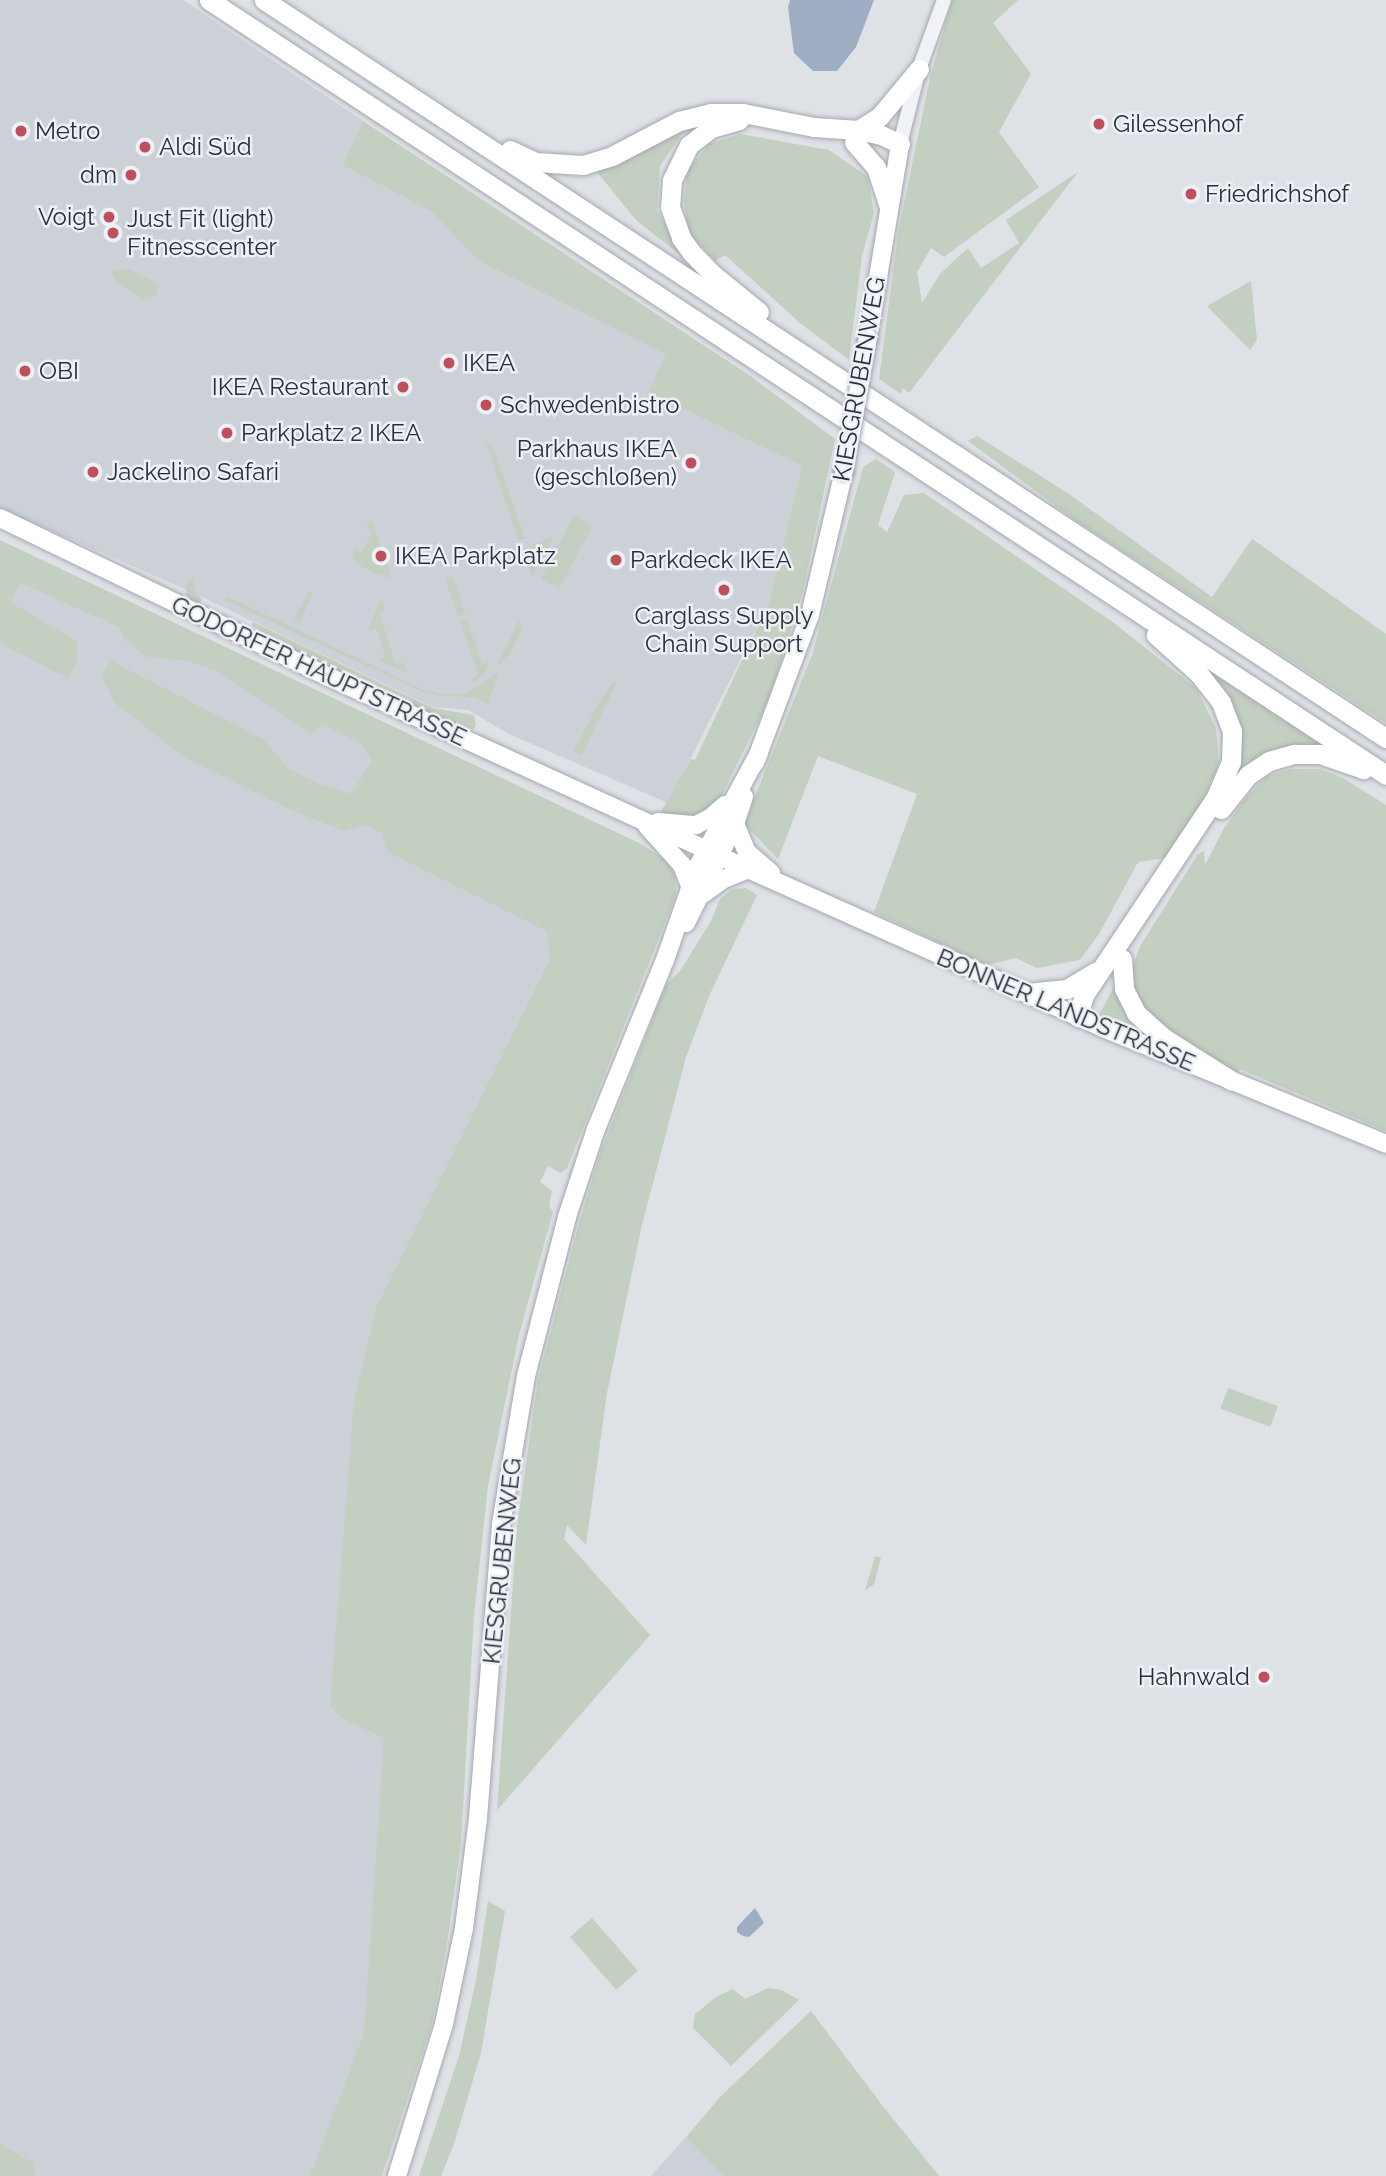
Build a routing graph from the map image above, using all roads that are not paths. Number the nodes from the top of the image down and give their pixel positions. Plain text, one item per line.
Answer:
1 (209, 0) edge
2 (264, 0) edge
3 (944, 0) edge
4 (919, 69) junction
5 (770, 118) junction
6 (457, 127) junction
7 (856, 136) junction
8 (900, 145) junction
9 (888, 205) junction
10 (828, 372) junction
11 (0, 518) edge
12 (1082, 575) junction
13 (1386, 738) edge
14 (759, 754) junction
15 (1386, 776) edge
16 (733, 797) junction
17 (642, 820) junction
18 (735, 824) junction
19 (713, 853) junction
20 (749, 869) junction
21 (781, 883) junction
22 (696, 890) junction
23 (1113, 961) junction
24 (1027, 993) junction
25 (1078, 1017) junction
26 (1232, 1081) junction
27 (1386, 1144) edge
28 (397, 2176) edge

1 - 12 highway
2 - 6 highway
3 - 4 street, KIESGRUBENWEG
4 - 7 highway
4 - 8 street, KIESGRUBENWEG
5 - 6 highway
5 - 7 highway
5 - 10 highway
6 - 10 highway
7 - 8 highway
7 - 9 highway
8 - 9 main road, KIESGRUBENWEG
9 - 14 main road, KIESGRUBENWEG, bridge
10 - 13 highway
11 - 17 main road, GODORFER HAUPTSTRASSE
12 - 15 highway
12 - 23 highway
14 - 16 main road, KIESGRUBENWEG
14 - 18 main road, KIESGRUBENWEG
15 - 23 highway
16 - 17 main road, GODORFER HAUPTSTRASSE
16 - 19 main road, KIESGRUBENWEG
17 - 19 main road, GODORFER HAUPTSTRASSE
17 - 22 main road
18 - 19 main road, KIESGRUBENWEG
18 - 21 main road
19 - 20 main road, BONNER LANDSTRASSE
19 - 22 main road, KIESGRUBENWEG
20 - 21 main road, BONNER LANDSTRASSE
20 - 22 main road
21 - 24 main road, BONNER LANDSTRASSE
22 - 28 main road, KIESGRUBENWEG
23 - 24 highway
23 - 25 highway
23 - 26 highway
24 - 25 main road, BONNER LANDSTRASSE
25 - 26 main road, BONNER LANDSTRASSE
26 - 27 main road, BONNER LANDSTRASSE

